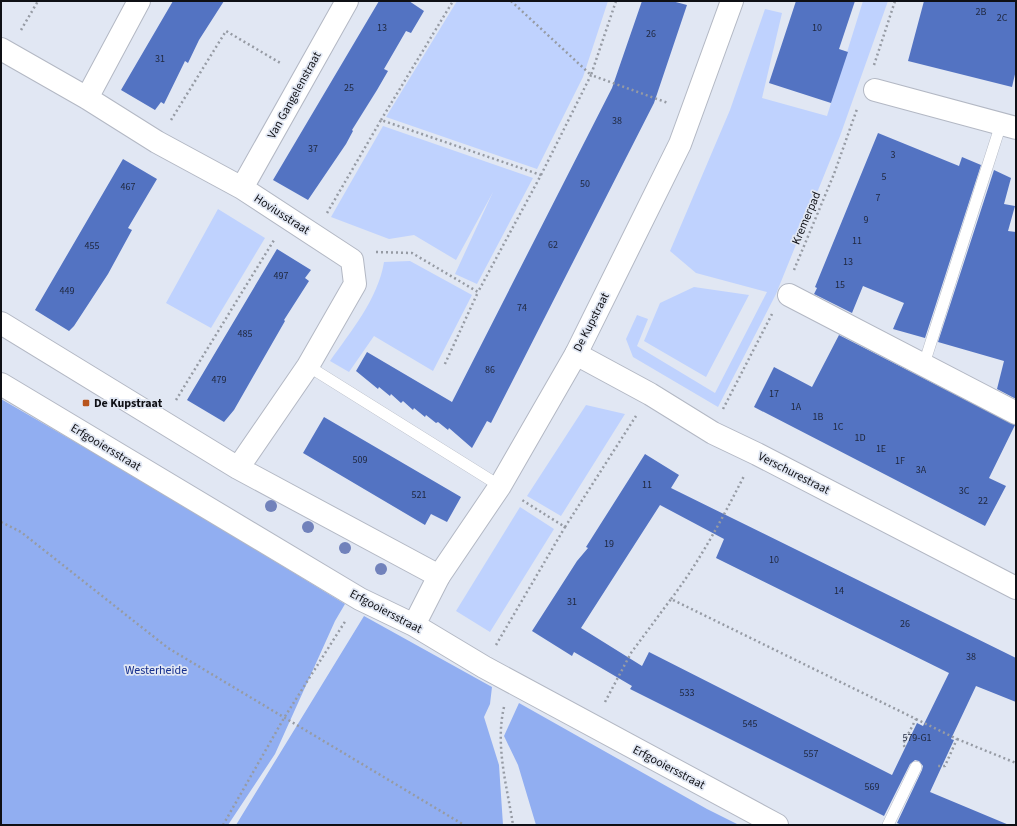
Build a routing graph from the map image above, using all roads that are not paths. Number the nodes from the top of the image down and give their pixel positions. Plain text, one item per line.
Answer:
1 (139, 1) edge
2 (347, 1) edge
3 (732, 1) edge
4 (4, 51) edge
5 (867, 96) road end
6 (87, 98) junction
7 (1009, 126) edge
8 (242, 188) junction
9 (790, 295) dead end
10 (1, 324) edge
11 (576, 354) junction
12 (924, 364) junction
13 (308, 366) junction
14 (1, 384) edge
15 (1016, 413) edge
16 (238, 468) junction
17 (500, 486) junction
18 (439, 576) junction
19 (1016, 588) edge
20 (414, 625) junction
21 (916, 767) road end
22 (777, 825) edge
23 (888, 825) edge

1 - 6 street
2 - 8 street, Van Gangelenstraat
3 - 11 street, De Kupstraat
4 - 6 street, Hoviusstraat
5 - 7 street
6 - 8 street, Hoviusstraat
7 - 12 lane
8 - 13 street, Hoviusstraat
9 - 12 street
10 - 16 street
11 - 17 street, De Kupstraat
11 - 19 street, Verschurestraat
12 - 15 street
13 - 16 street
13 - 17 lane
14 - 20 street, Erfgooiersstraat
16 - 18 street
17 - 18 street, De Kupstraat
18 - 20 street, De Kupstraat
20 - 22 street, Erfgooiersstraat
21 - 23 lane

